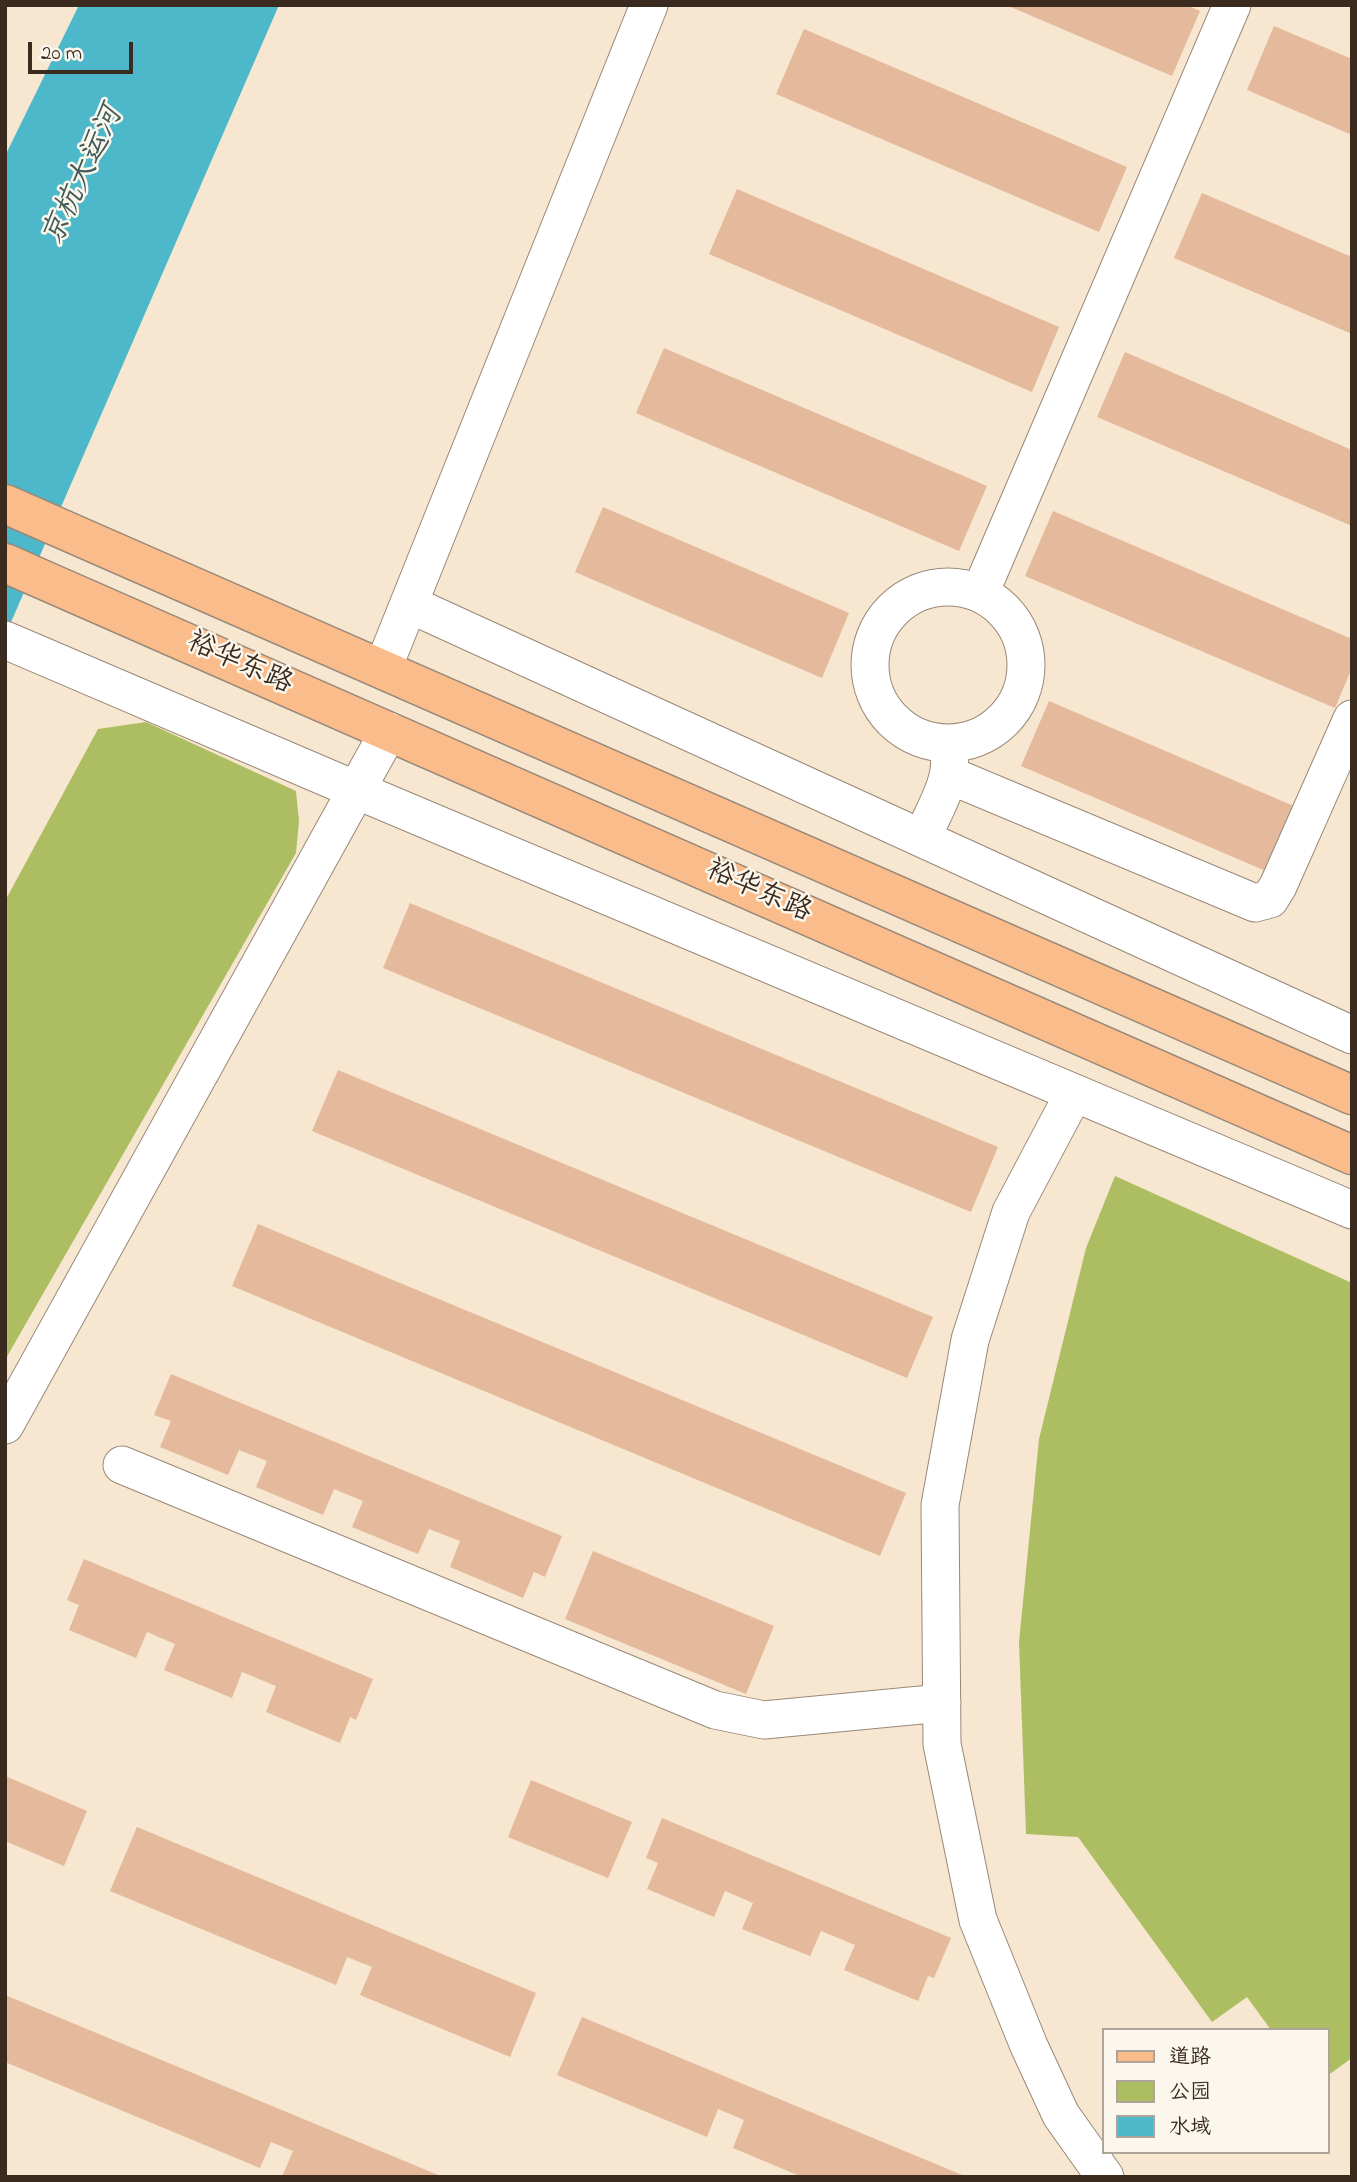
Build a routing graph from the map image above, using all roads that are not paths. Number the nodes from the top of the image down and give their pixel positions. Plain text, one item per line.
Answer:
1 (649, 5) edge
2 (1232, 5) edge
3 (5, 504) edge
4 (5, 564) edge
5 (980, 593) junction
6 (409, 604) junction
7 (5, 640) edge
8 (383, 668) junction
9 (1352, 719) edge
10 (389, 731) junction
11 (948, 759) junction
12 (356, 790) junction
13 (922, 838) junction
14 (1352, 1035) edge
15 (1074, 1093) junction
16 (1352, 1095) edge
17 (1352, 1155) edge
18 (1352, 1210) edge
19 (5, 1425) edge
20 (122, 1465) dead end
21 (942, 1703) junction
22 (1105, 2177) edge

1 - 6 street
2 - 5 street
3 - 8 main road, 裕华东路
4 - 10 main road, 裕华东路
5 - 11 street
5 - 11 street
6 - 8 street
6 - 13 street
7 - 12 street
8 - 16 main road, 裕华东路
9 - 11 street
10 - 12 street
10 - 17 main road, 裕华东路
11 - 13 street
12 - 15 street
12 - 19 street
13 - 14 street
15 - 18 street
15 - 21 street
20 - 21 street
21 - 22 street

